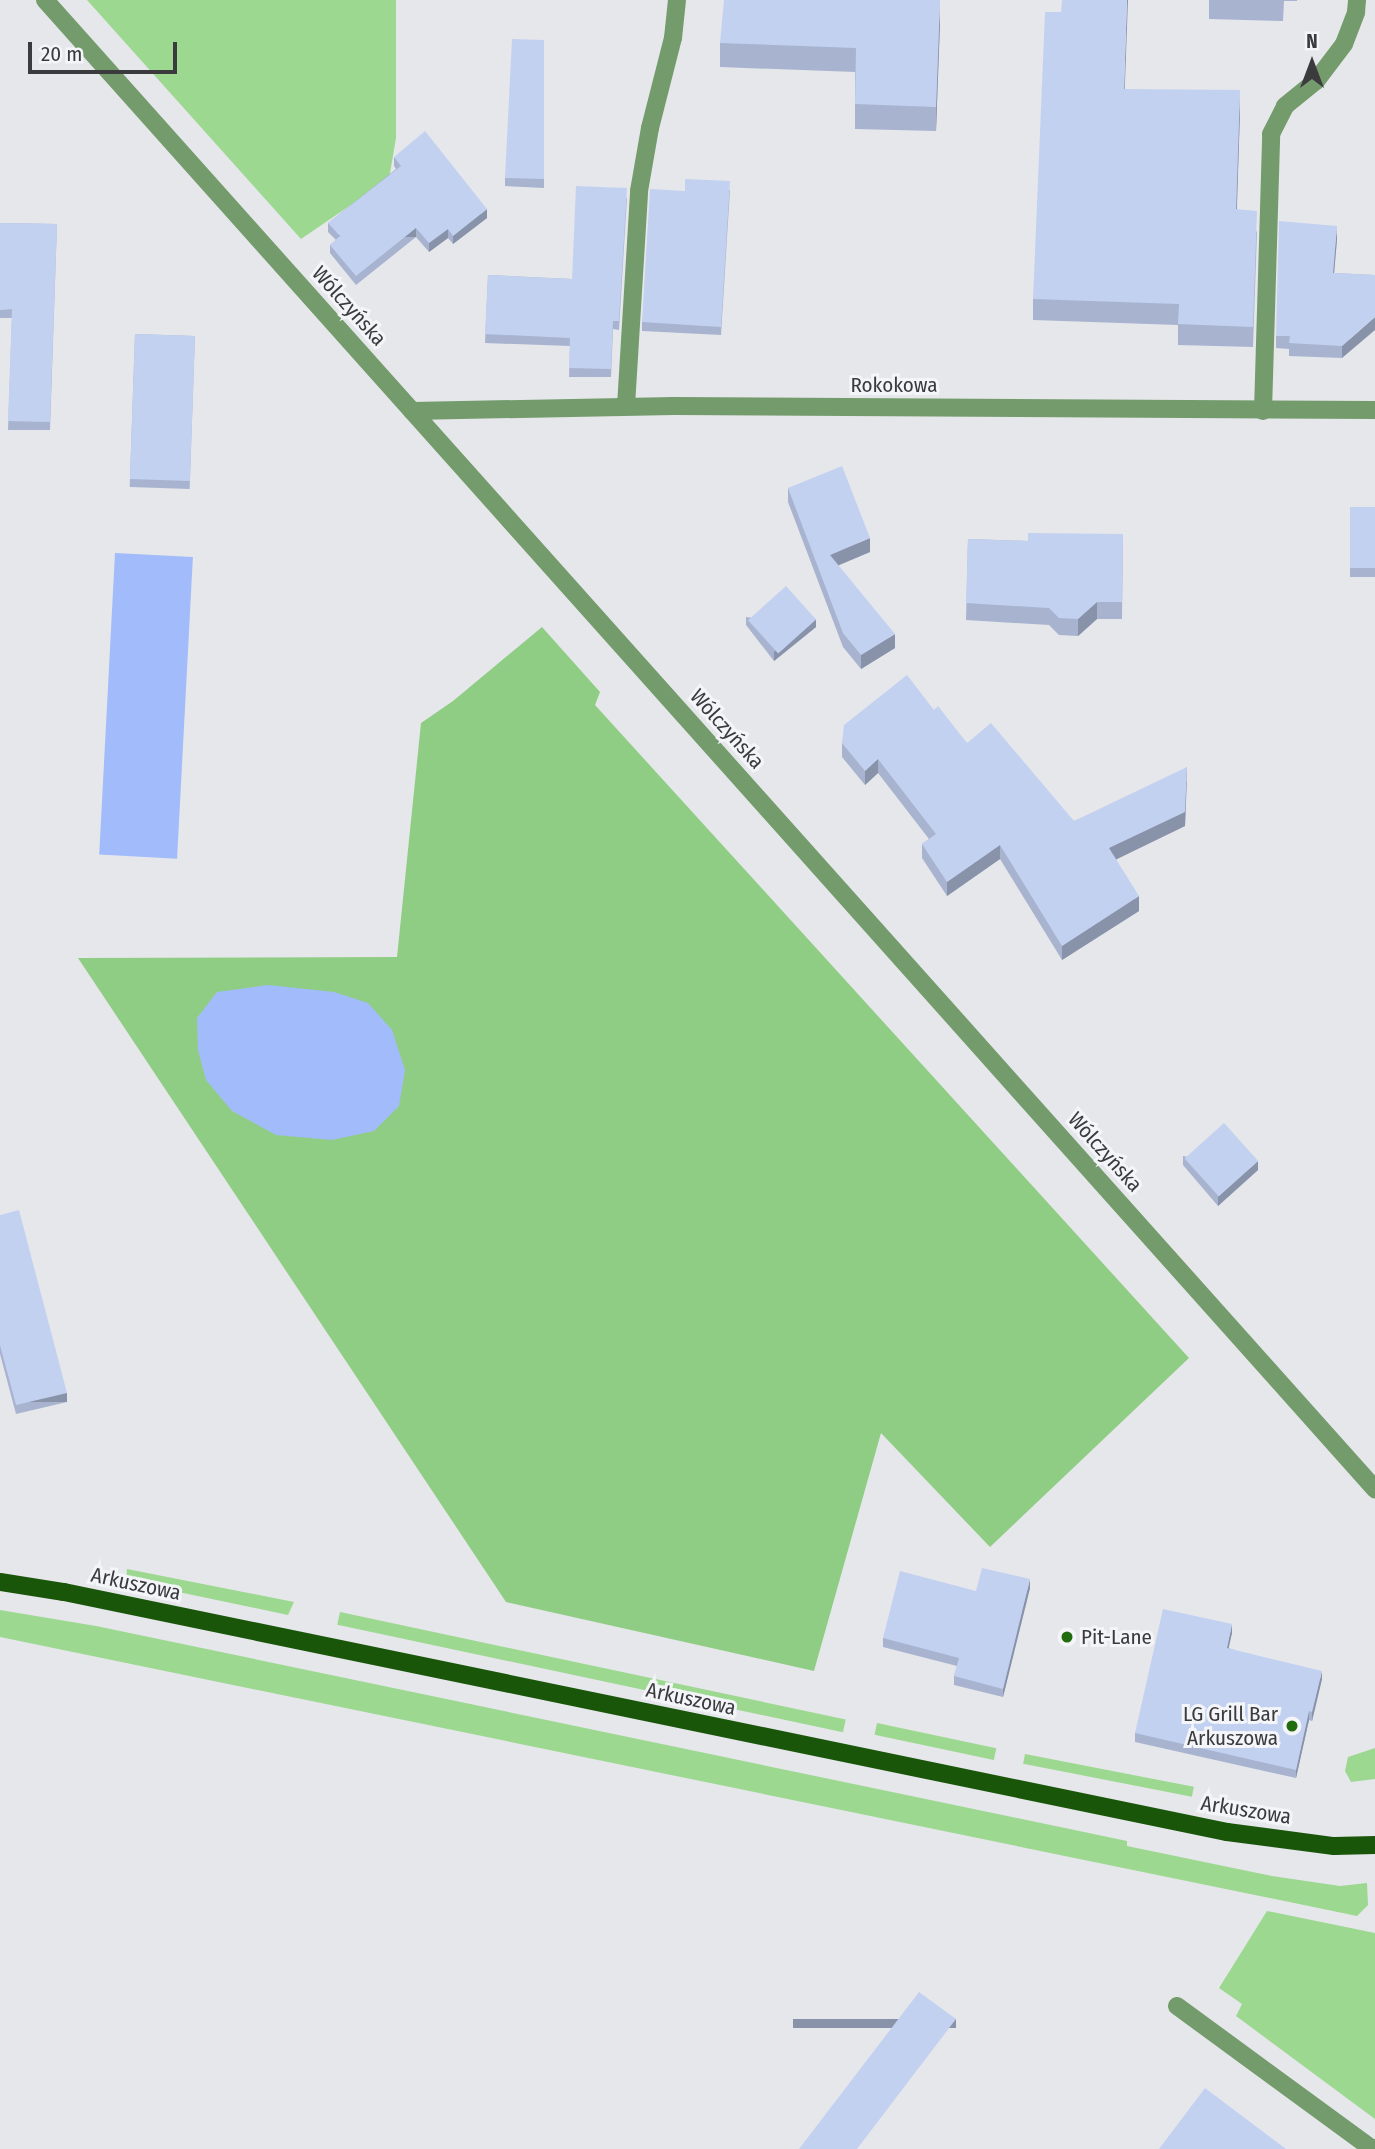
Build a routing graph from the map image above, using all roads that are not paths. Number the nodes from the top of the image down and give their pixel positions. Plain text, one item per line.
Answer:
1 (45, 0) edge
2 (677, 0) edge
3 (1357, 0) edge
4 (626, 406) junction
5 (1375, 410) edge
6 (412, 411) junction
7 (1263, 411) junction
8 (1375, 1489) edge
9 (0, 1582) edge
10 (1375, 1845) edge
11 (1177, 2006) dead end
12 (1375, 2148) edge

1 - 6 street, Wólczyńska
2 - 4 street
3 - 7 street
4 - 6 street, Rokokowa
4 - 7 street, Rokokowa
5 - 7 street, Rokokowa
6 - 8 street, Wólczyńska
9 - 10 main road, Arkuszowa
11 - 12 street

